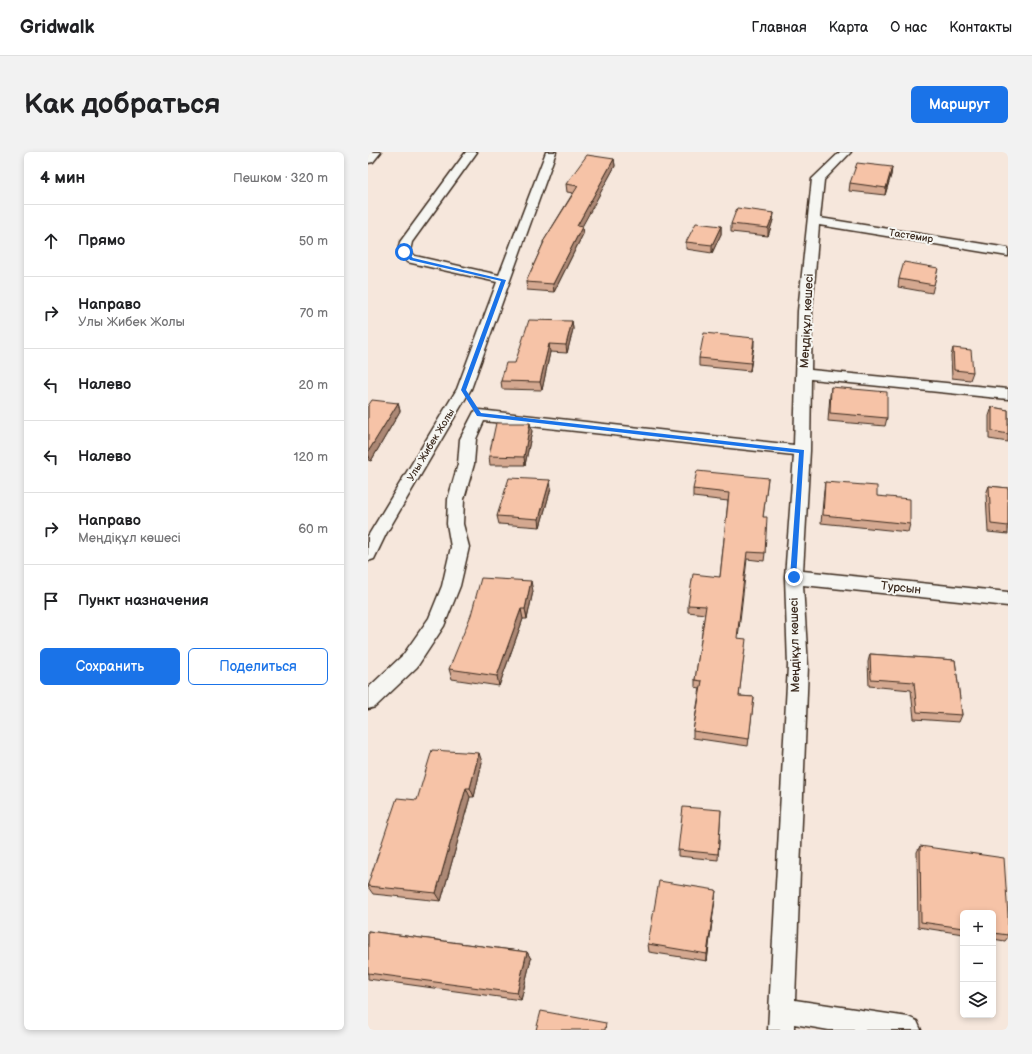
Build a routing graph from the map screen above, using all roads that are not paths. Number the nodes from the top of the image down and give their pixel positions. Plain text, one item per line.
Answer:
1 (374, 152) edge
2 (472, 152) edge
3 (548, 152) edge
4 (846, 152) edge
5 (368, 159) edge
6 (814, 221) junction
7 (1008, 252) edge
8 (504, 280) junction
9 (804, 374) junction
10 (464, 390) junction
11 (1008, 394) edge
12 (479, 415) junction
13 (802, 451) junction
14 (368, 554) edge
15 (794, 577) junction
16 (1008, 599) edge
17 (368, 701) edge
18 (781, 1020) edge
19 (908, 1030) edge

1 - 5 highway
2 - 8 street
3 - 8 street, Улы Жибек Жолы
4 - 6 street, Меңдіқұл көшесі
6 - 7 street, Тастемир
6 - 9 street, Меңдіқұл көшесі
8 - 10 street, Улы Жибек Жолы
9 - 11 street
9 - 13 street, Меңдіқұл көшесі
10 - 12 street
10 - 14 street, Улы Жибек Жолы
12 - 13 street
12 - 17 street
13 - 15 street, Меңдіқұл көшесі
15 - 16 street, Турсын
15 - 18 street, Меңдіқұл көшесі
18 - 19 street

